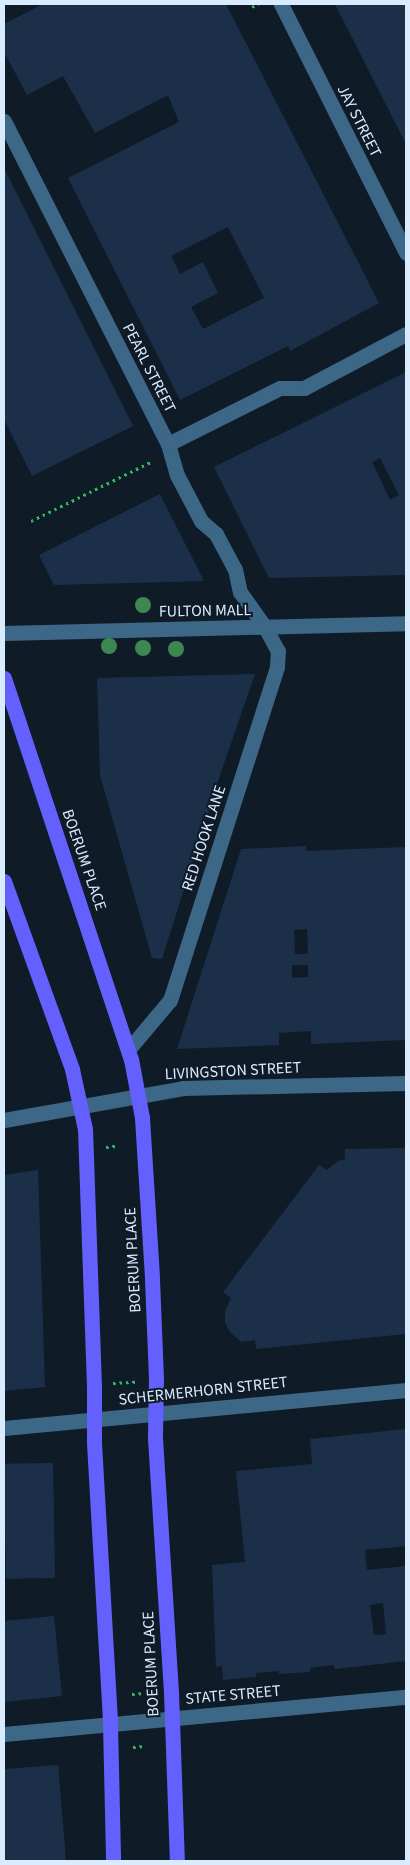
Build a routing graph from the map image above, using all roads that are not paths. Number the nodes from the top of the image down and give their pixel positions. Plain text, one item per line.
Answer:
1 (281, 4) edge
2 (4, 120) edge
3 (406, 253) edge
4 (406, 334) edge
5 (168, 444) junction
6 (406, 623) edge
7 (264, 627) junction
8 (4, 633) edge
9 (4, 678) edge
10 (4, 881) edge
11 (128, 1050) junction
12 (406, 1083) edge
13 (138, 1095) junction
14 (82, 1105) junction
15 (4, 1120) edge
16 (406, 1390) edge
17 (155, 1412) junction
18 (94, 1420) junction
19 (4, 1428) edge
20 (406, 1698) edge
21 (172, 1718) junction
22 (110, 1724) junction
23 (4, 1734) edge
24 (113, 1861) edge
25 (177, 1861) edge

1 - 3 street, JAY STREET
2 - 5 street, PEARL STREET
4 - 5 street
5 - 7 street, PEARL STREET
6 - 7 street, FULTON MALL
7 - 8 street, FULTON MALL
7 - 11 street, RED HOOK LANE
9 - 11 main road, BOERUM PLACE
10 - 14 main road
11 - 13 main road, BOERUM PLACE
12 - 13 street, LIVINGSTON STREET
13 - 14 street, LIVINGSTON STREET
13 - 17 main road, BOERUM PLACE
14 - 15 street, LIVINGSTON STREET
14 - 18 main road
16 - 17 street, SCHERMERHORN STREET
17 - 18 street, SCHERMERHORN STREET
17 - 21 main road, BOERUM PLACE
18 - 19 street, SCHERMERHORN STREET
18 - 22 main road
20 - 21 street, STATE STREET
21 - 22 street, STATE STREET
21 - 25 main road, BOERUM PLACE
22 - 23 street, STATE STREET
22 - 24 main road

